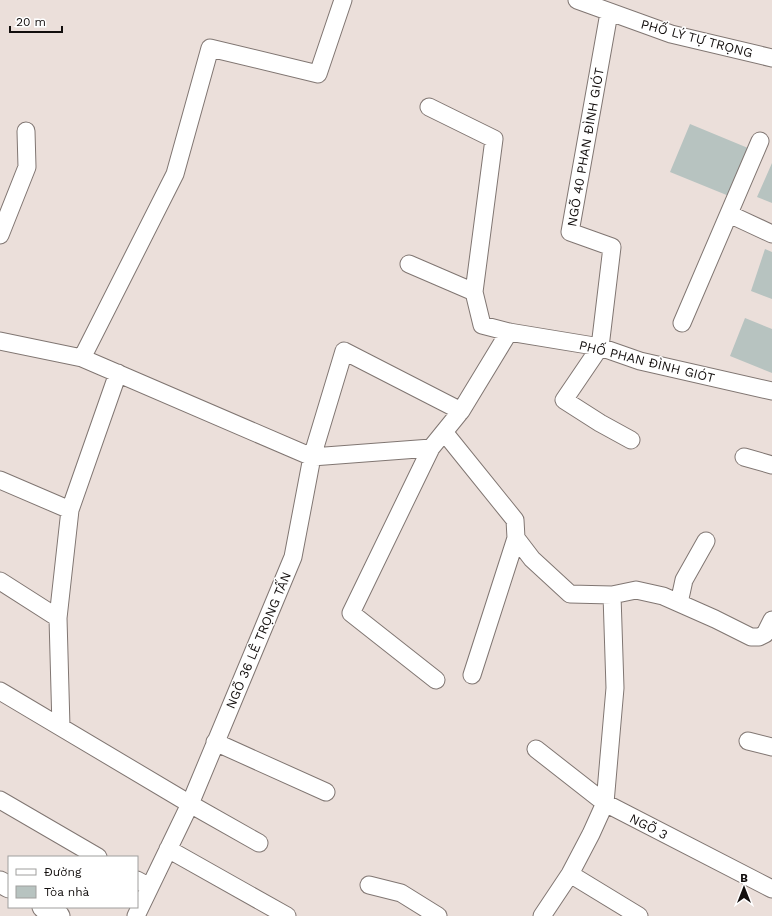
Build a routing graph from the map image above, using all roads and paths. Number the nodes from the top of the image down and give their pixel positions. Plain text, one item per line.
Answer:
1 (343, 0) edge
2 (577, 0) edge
3 (609, 13) junction
4 (772, 58) edge
5 (429, 107) dead end
6 (26, 131) dead end
7 (760, 141) dead end
8 (729, 214) junction
9 (772, 234) edge
10 (0, 235) edge
11 (409, 264) dead end
12 (474, 292) junction
13 (682, 323) dead end
14 (509, 332) junction
15 (0, 341) edge
16 (600, 347) junction
17 (82, 358) junction
18 (118, 373) junction
19 (772, 391) edge
20 (461, 412) junction
21 (444, 432) junction
22 (630, 440) dead end
23 (431, 448) junction
24 (312, 457) junction
25 (744, 457) dead end
26 (772, 465) edge
27 (0, 480) edge
28 (70, 510) junction
29 (516, 538) junction
30 (706, 541) dead end
31 (0, 581) edge
32 (612, 595) junction
33 (679, 603) junction
34 (58, 618) junction
35 (772, 620) edge
36 (472, 675) dead end
37 (436, 680) dead end
38 (0, 691) edge
39 (61, 727) junction
40 (748, 741) dead end
41 (215, 742) junction
42 (772, 747) edge
43 (536, 749) dead end
44 (326, 792) dead end
45 (0, 800) edge
46 (190, 804) junction
47 (605, 804) junction
48 (259, 843) dead end
49 (168, 849) junction
50 (96, 856) edge
51 (570, 874) junction
52 (144, 884) edge
53 (369, 885) dead end
54 (772, 889) edge
55 (45, 908) edge
56 (59, 916) edge
57 (136, 916) edge
58 (287, 916) edge
59 (438, 916) edge
60 (542, 916) edge
61 (639, 916) edge

1 - 17 street
2 - 3 street, PHỐ LÝ TỰ TRỌNG
3 - 4 street, PHỐ LÝ TỰ TRỌNG
3 - 16 street, NGÕ 40 PHAN ĐÌNH GIÓT
5 - 12 street
6 - 10 street
7 - 8 street
8 - 9 street
8 - 13 street
11 - 12 street
12 - 14 street, PHỐ PHAN ĐÌNH GIÓT
14 - 16 street, PHỐ PHAN ĐÌNH GIÓT
14 - 20 street
15 - 17 street
16 - 19 street, PHỐ PHAN ĐÌNH GIÓT
16 - 22 street
17 - 18 street
18 - 24 street
18 - 28 street
20 - 21 street
20 - 24 street, NGÕ 36 LÊ TRỌNG TẤN
21 - 23 street
21 - 29 street
23 - 24 street
23 - 37 street
24 - 41 street, NGÕ 36 LÊ TRỌNG TẤN
25 - 26 street
27 - 28 street
28 - 34 street
29 - 32 street
29 - 36 street
30 - 33 street
31 - 34 street
32 - 33 street
32 - 47 street
33 - 35 street
34 - 39 street
38 - 39 street
39 - 46 street
40 - 42 street
41 - 44 street
41 - 46 street, NGÕ 36 LÊ TRỌNG TẤN
43 - 47 street, NGÕ 3
45 - 50 street
46 - 48 street
46 - 49 street, NGÕ 36 LÊ TRỌNG TẤN
47 - 51 street
47 - 54 street, NGÕ 3
49 - 52 street, NGÕ 36 LÊ TRỌNG TẤN
49 - 58 street
51 - 60 street
51 - 61 street
52 - 57 street, NGÕ 36 LÊ TRỌNG TẤN
53 - 59 street
55 - 56 main road

